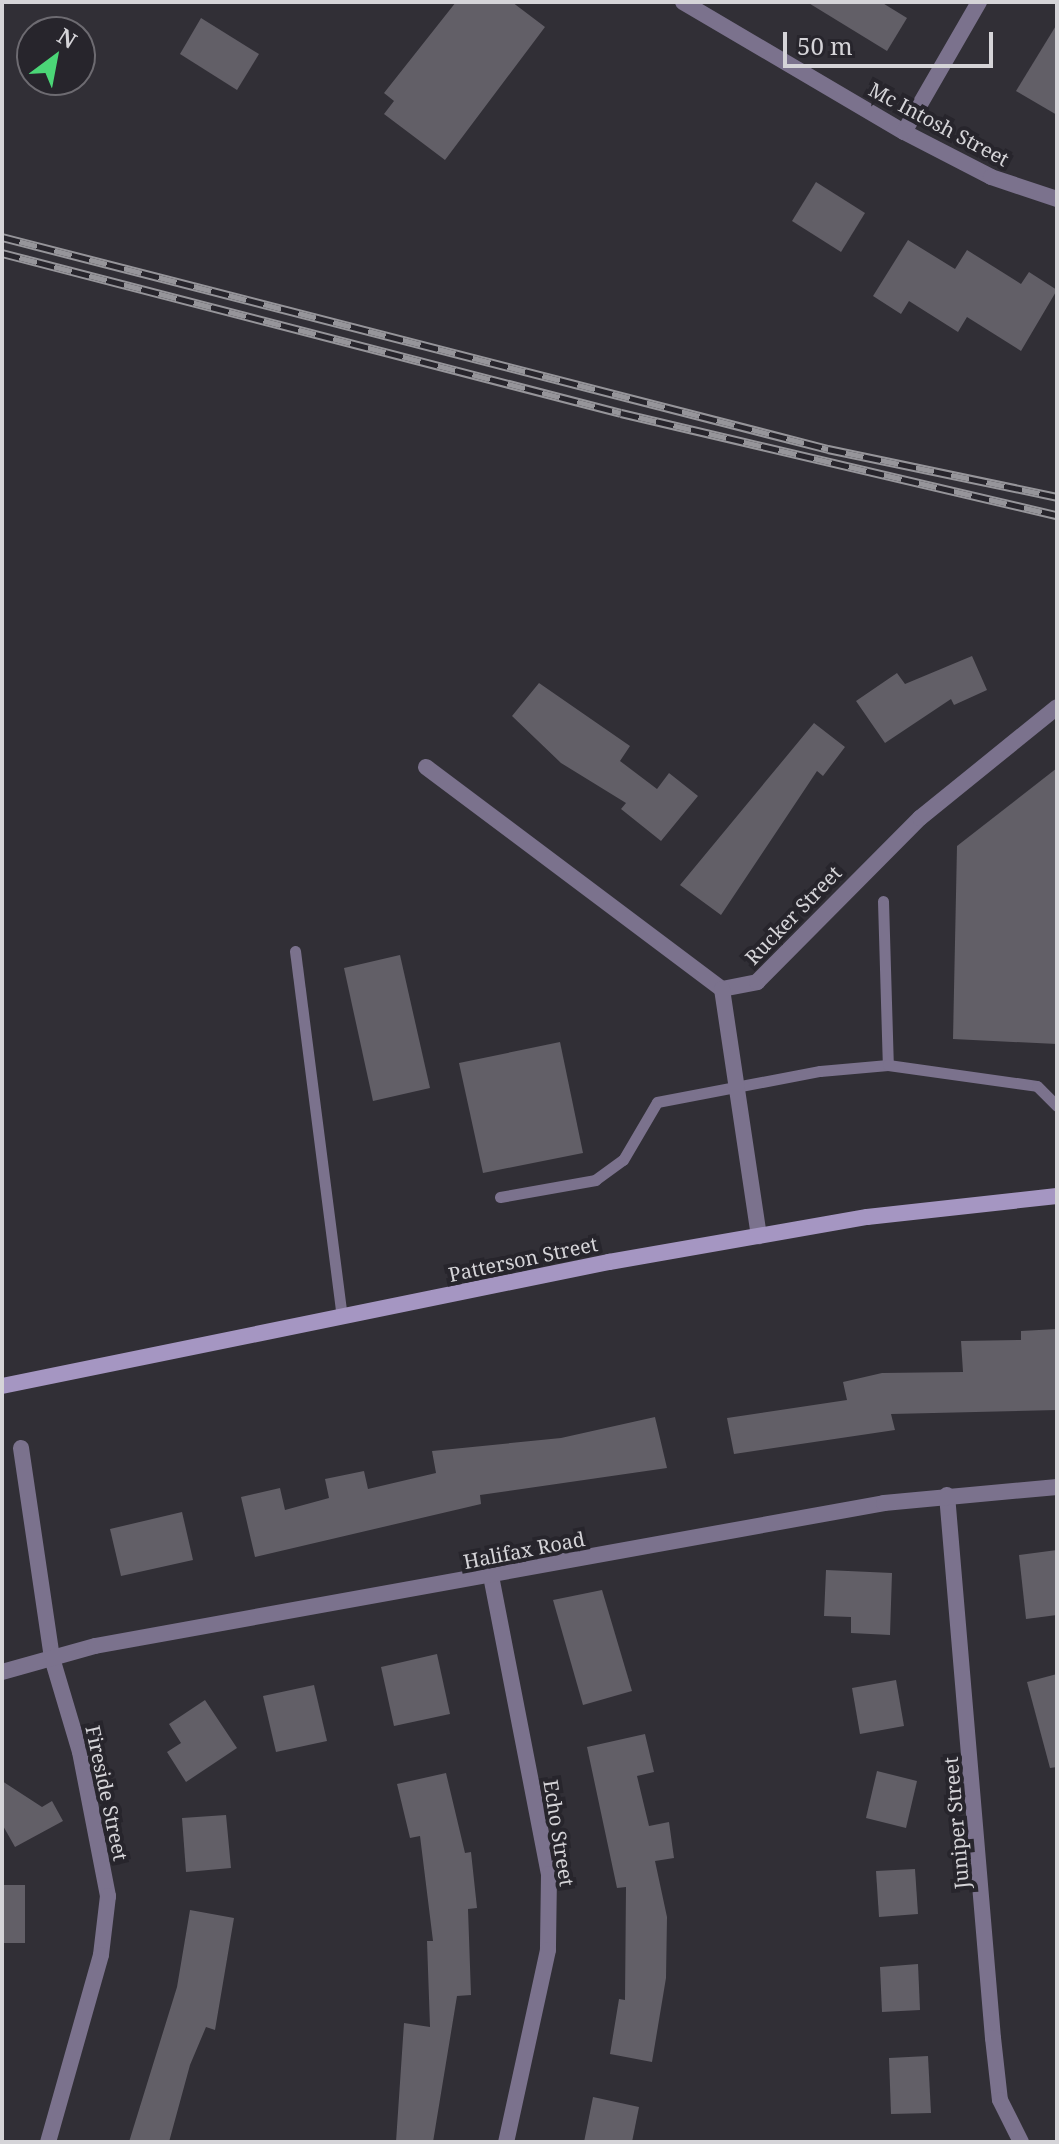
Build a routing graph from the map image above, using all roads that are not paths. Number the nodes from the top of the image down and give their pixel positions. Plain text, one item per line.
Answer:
1 (683, 2) edge
2 (971, 5) edge
3 (904, 132) junction
4 (1057, 199) edge
5 (1057, 707) edge
6 (426, 767) dead end
7 (883, 901) dead end
8 (295, 951) dead end
9 (722, 989) junction
10 (888, 1065) junction
11 (737, 1087) junction
12 (1057, 1106) edge
13 (1057, 1196) edge
14 (500, 1197) dead end
15 (759, 1236) junction
16 (342, 1316) junction
17 (2, 1386) edge
18 (21, 1448) dead end
19 (1057, 1487) edge
20 (947, 1495) junction
21 (491, 1576) junction
22 (52, 1658) junction
23 (2, 1672) edge
24 (48, 2142) edge
25 (506, 2142) edge
26 (1021, 2142) edge

1 - 3 street, Mc Intosh Street
2 - 3 street
3 - 4 street, Mc Intosh Street
5 - 9 street, Rucker Street
6 - 9 street
7 - 10 lane
8 - 16 lane
9 - 11 street
10 - 11 lane
10 - 12 lane
11 - 14 lane
11 - 15 street
13 - 15 main road, Patterson Street
15 - 16 main road, Patterson Street
16 - 17 main road, Patterson Street
18 - 22 street, Fireside Street
19 - 20 street, Halifax Road
20 - 21 street, Halifax Road
20 - 26 street, Juniper Street
21 - 22 street, Halifax Road
21 - 25 street, Echo Street
22 - 23 street, Halifax Road
22 - 24 street, Fireside Street

